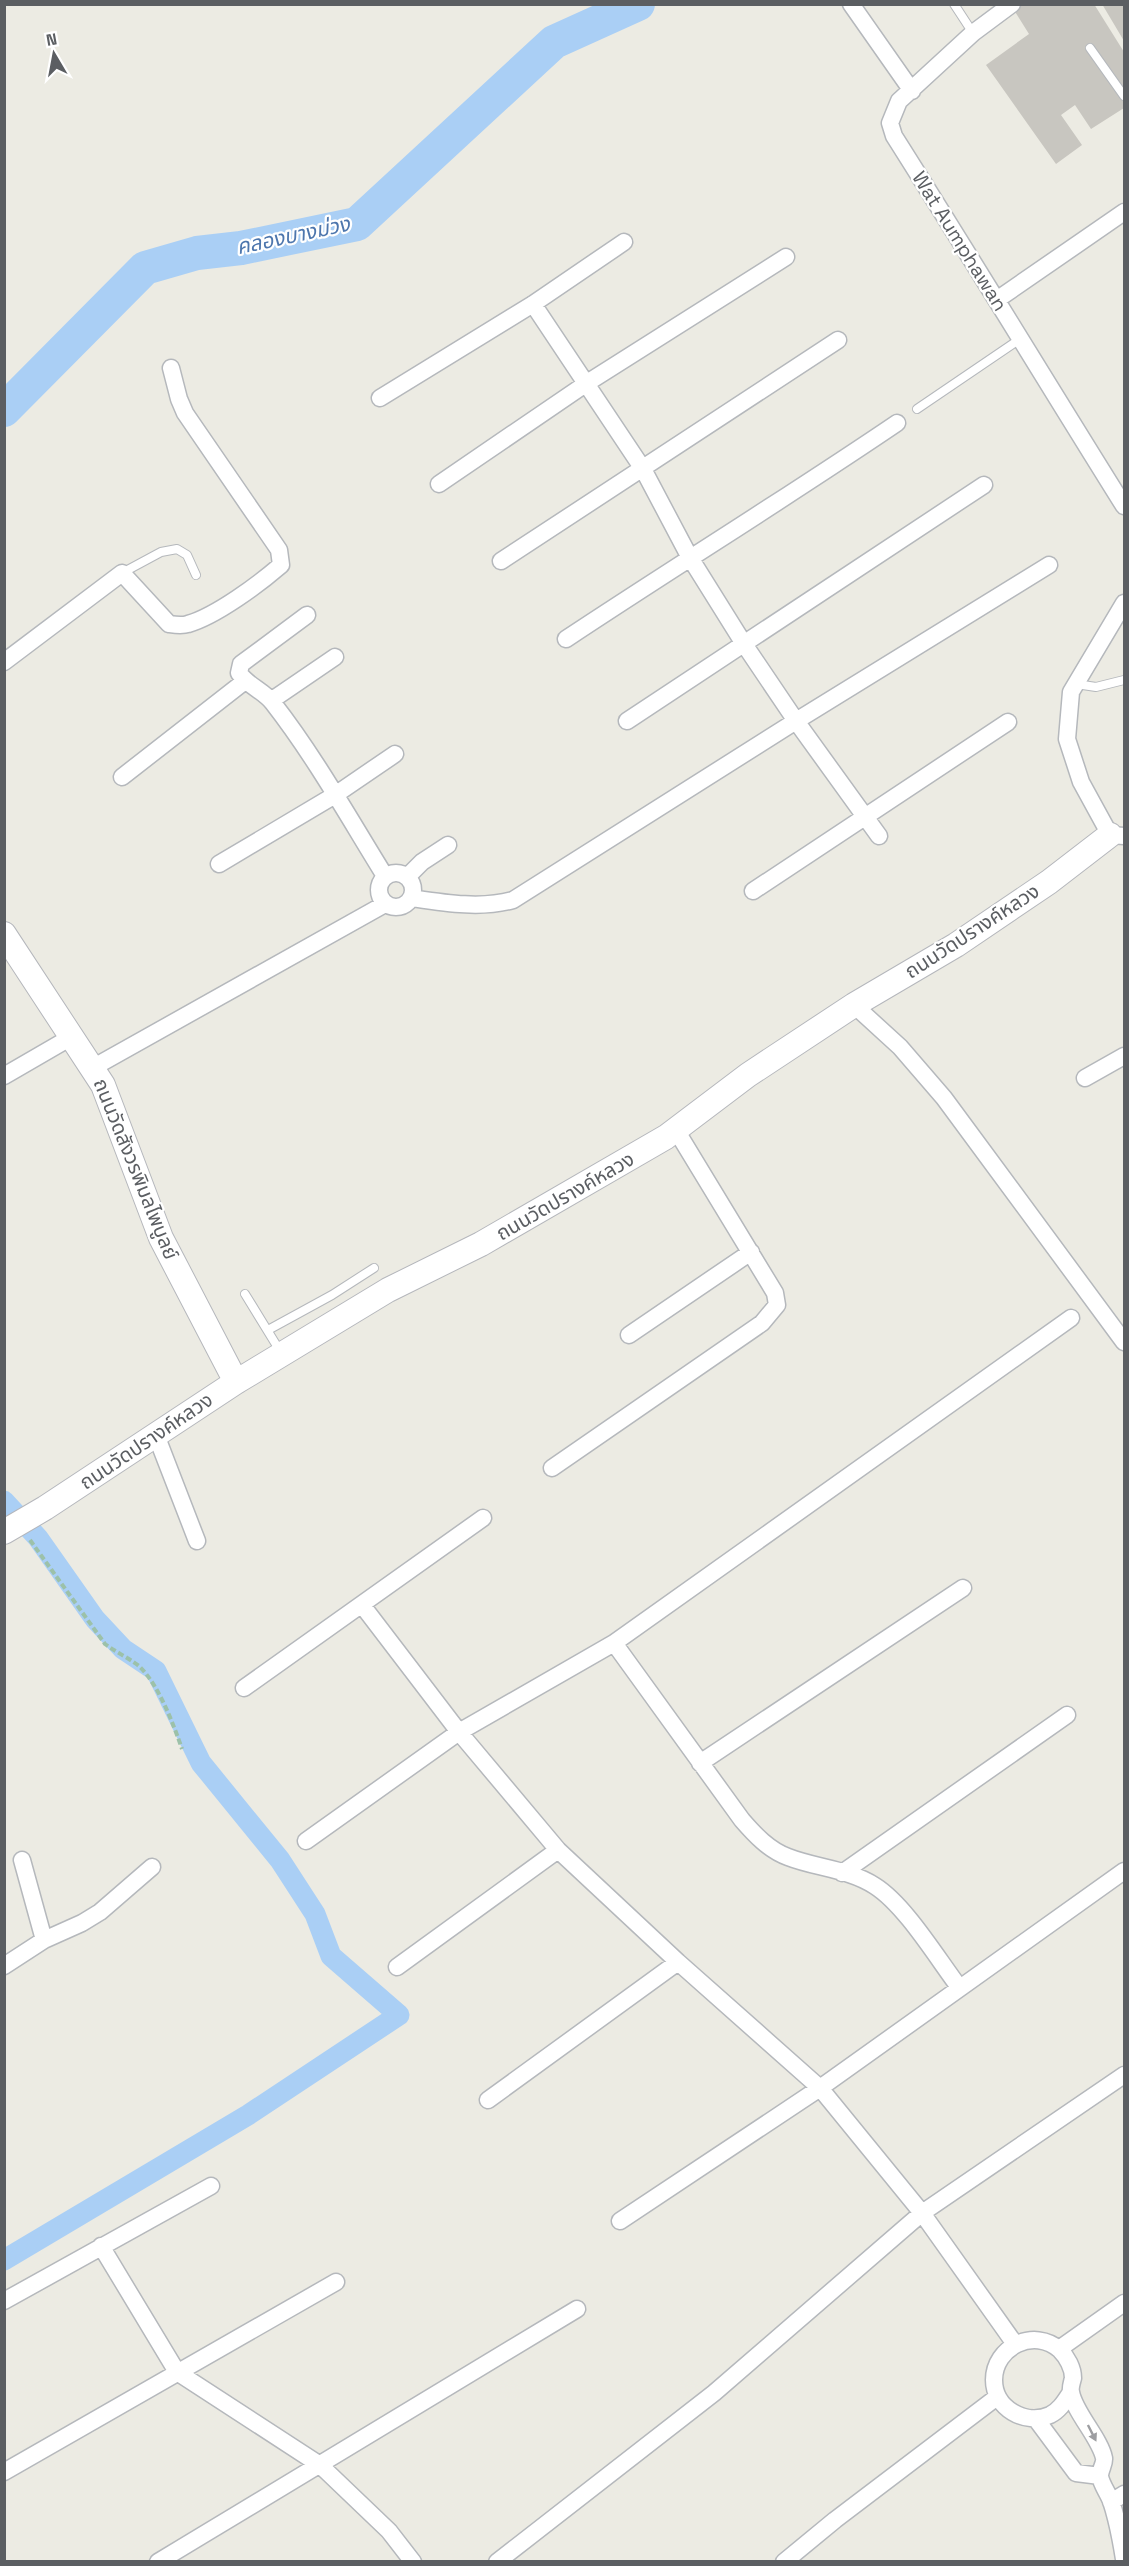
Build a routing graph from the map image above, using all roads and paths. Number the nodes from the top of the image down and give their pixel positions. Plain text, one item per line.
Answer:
1 (851, 4) edge
2 (954, 4) edge
3 (1012, 4) edge
4 (973, 33) junction
5 (1090, 48) dead end
6 (912, 91) junction
7 (1125, 96) edge
8 (1125, 212) edge
9 (624, 242) dead end
10 (786, 257) dead end
11 (998, 298) junction
12 (533, 303) junction
13 (1020, 339) junction
14 (838, 340) dead end
15 (171, 368) dead end
16 (587, 383) junction
17 (380, 398) dead end
18 (917, 409) dead end
19 (897, 423) dead end
20 (643, 469) junction
21 (439, 484) dead end
22 (984, 485) dead end
23 (1125, 506) edge
24 (689, 556) junction
25 (501, 561) dead end
26 (1049, 565) dead end
27 (122, 573) junction
28 (196, 575) dead end
29 (1125, 603) edge
30 (307, 615) dead end
31 (566, 639) dead end
32 (744, 644) junction
33 (335, 657) dead end
34 (4, 662) edge
35 (1125, 680) edge
36 (245, 681) junction
37 (1076, 684) junction
38 (272, 700) junction
39 (627, 721) dead end
40 (796, 721) junction
41 (1008, 722) dead end
42 (395, 754) dead end
43 (122, 777) dead end
44 (335, 795) junction
45 (866, 817) junction
46 (1117, 835) edge
47 (879, 836) dead end
48 (448, 845) dead end
49 (219, 864) dead end
50 (386, 876) junction
51 (408, 876) junction
52 (753, 891) dead end
53 (412, 898) junction
54 (385, 904) junction
55 (4, 934) edge
56 (854, 1005) junction
57 (73, 1036) junction
58 (1125, 1056) edge
59 (93, 1067) junction
60 (4, 1076) edge
61 (1085, 1078) dead end
62 (676, 1130) junction
63 (751, 1252) junction
64 (374, 1268) dead end
65 (245, 1294) dead end
66 (1071, 1317) dead end
67 (268, 1329) junction
68 (629, 1335) dead end
69 (1125, 1342) edge
70 (282, 1354) junction
71 (236, 1382) junction
72 (156, 1435) junction
73 (552, 1468) dead end
74 (483, 1518) dead end
75 (11, 1529) edge
76 (197, 1541) dead end
77 (963, 1588) dead end
78 (362, 1605) junction
79 (614, 1643) junction
80 (244, 1688) dead end
81 (1067, 1715) dead end
82 (459, 1732) junction
83 (182, 1749) dead end
84 (700, 1763) junction
85 (306, 1841) dead end
86 (558, 1850) junction
87 (22, 1860) dead end
88 (152, 1867) dead end
89 (1125, 1871) edge
90 (842, 1873) junction
91 (44, 1940) junction
92 (678, 1962) junction
93 (4, 1966) edge
94 (397, 1966) dead end
95 (959, 1987) junction
96 (1125, 2075) edge
97 (819, 2088) junction
98 (488, 2100) dead end
99 (211, 2186) dead end
100 (922, 2213) junction
101 (620, 2221) dead end
102 (101, 2246) junction
103 (336, 2282) dead end
104 (4, 2301) edge
105 (1125, 2303) edge
106 (577, 2309) dead end
107 (1015, 2344) junction
108 (1059, 2349) junction
109 (177, 2372) junction
110 (1071, 2392) junction
111 (997, 2397) junction
112 (1036, 2419) junction
113 (321, 2465) junction
114 (4, 2472) edge
115 (1100, 2476) junction
116 (1118, 2498) edge
117 (1125, 2559) edge
118 (158, 2562) edge
119 (413, 2562) edge
120 (497, 2562) edge
121 (784, 2562) edge

1 - 6 street
2 - 4 lane
3 - 4 street, Wat Aumphawan
4 - 6 street, Wat Aumphawan
5 - 7 lane
6 - 11 street, Wat Aumphawan
8 - 11 street
9 - 12 street
10 - 16 street
11 - 13 street, Wat Aumphawan
12 - 16 street
12 - 17 street
13 - 18 lane
13 - 23 street, Wat Aumphawan
14 - 20 street
15 - 27 street
16 - 20 street
16 - 21 street
19 - 24 street
20 - 24 street
20 - 25 street
22 - 32 street
24 - 31 street
24 - 32 street
26 - 40 street
27 - 28 lane
27 - 34 street
29 - 37 street
30 - 36 street
32 - 39 street
32 - 40 street
33 - 38 street
35 - 37 lane
36 - 38 street
36 - 43 street
37 - 46 street
38 - 44 street
40 - 45 street
40 - 53 street
41 - 45 street
42 - 44 street
44 - 49 street
44 - 50 street
45 - 47 street
45 - 52 street
46 - 56 street, ถนนวัดปรางค์หลวง
48 - 51 street
50 - 51 street
50 - 54 street
51 - 53 street
53 - 54 street
54 - 59 street
55 - 57 street, ถนนวัดสังวรพิมลไพบูลย์
56 - 62 street, ถนนวัดปรางค์หลวง
56 - 69 street
57 - 59 street, ถนนวัดสังวรพิมลไพบูลย์
57 - 60 street
58 - 61 street
59 - 71 street, ถนนวัดสังวรพิมลไพบูลย์
62 - 63 street
62 - 70 street, ถนนวัดปรางค์หลวง
63 - 68 street
63 - 73 street
64 - 67 lane
65 - 67 lane
66 - 79 street
67 - 70 lane
70 - 71 street, ถนนวัดปรางค์หลวง
71 - 72 street, ถนนวัดปรางค์หลวง
72 - 75 street, ถนนวัดปรางค์หลวง
72 - 76 street
74 - 78 street
75 - 83 path
77 - 84 street
78 - 80 street
78 - 82 street
79 - 82 street
79 - 84 street
81 - 90 street
82 - 85 street
82 - 86 street
84 - 90 street
86 - 92 street
86 - 94 street
87 - 91 street
88 - 91 street
89 - 95 street
90 - 95 street
91 - 93 street
92 - 97 street
92 - 98 street
95 - 97 street
96 - 100 street
97 - 100 street
97 - 101 street
99 - 102 street
100 - 107 street
100 - 120 street
102 - 104 street
102 - 109 street
103 - 109 street
105 - 108 street
106 - 113 street
107 - 108 street
107 - 111 street
108 - 110 street
109 - 113 street
109 - 114 street
110 - 112 street
110 -> 115 street
111 - 112 street
111 - 121 street
112 - 115 street
113 - 118 street
113 - 119 street
115 - 116 street
116 - 117 street

